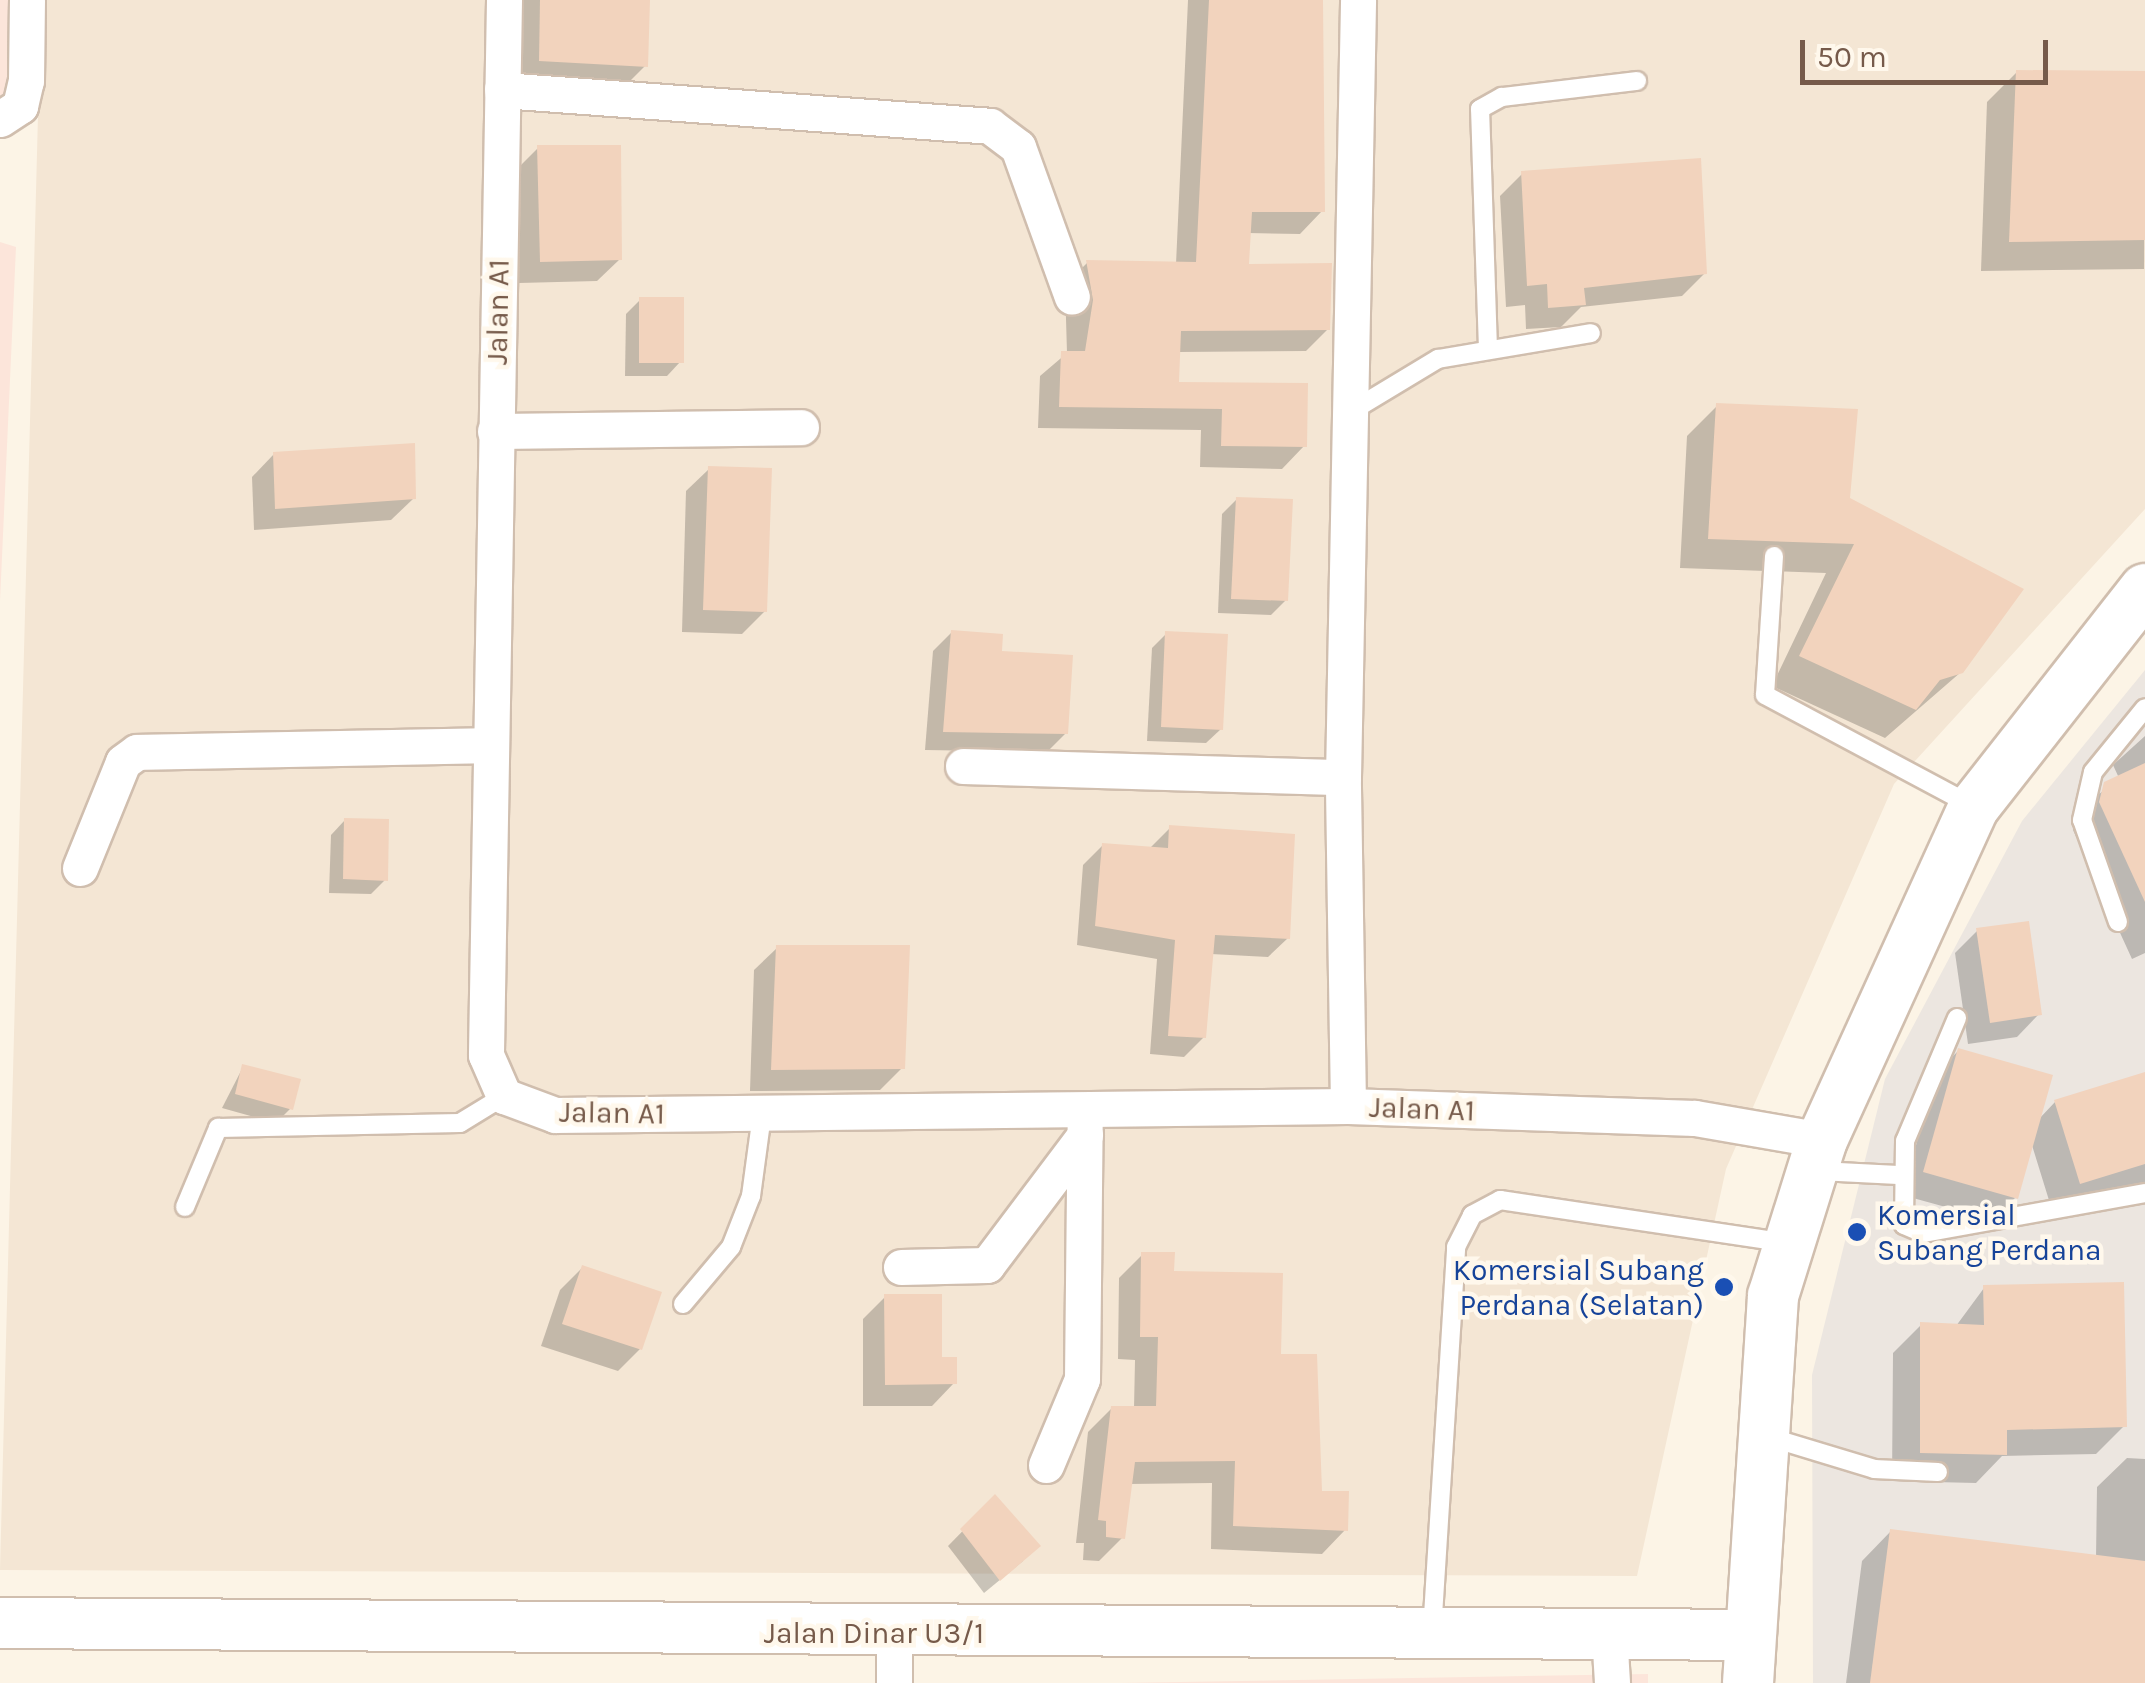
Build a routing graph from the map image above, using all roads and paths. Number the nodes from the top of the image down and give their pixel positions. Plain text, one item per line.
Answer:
1 (27, 0) edge
2 (504, 0) edge
3 (1358, 0) edge
4 (1637, 81) dead end
5 (502, 90) junction
6 (0, 119) edge
7 (1072, 298) dead end
8 (1591, 333) dead end
9 (1488, 349) junction
10 (1350, 412) junction
11 (801, 427) dead end
12 (496, 431) junction
13 (1774, 556) dead end
14 (2145, 588) edge
15 (2145, 708) edge
16 (491, 744) junction
17 (963, 766) dead end
18 (1344, 777) junction
19 (1974, 807) junction
20 (80, 868) dead end
21 (2118, 922) dead end
22 (1957, 1018) dead end
23 (504, 1096) junction
24 (1348, 1106) junction
25 (762, 1115) junction
26 (1085, 1125) junction
27 (1817, 1155) junction
28 (1898, 1175) junction
29 (2145, 1193) edge
30 (185, 1207) dead end
31 (1790, 1244) junction
32 (901, 1268) dead end
33 (684, 1304) dead end
34 (1760, 1434) junction
35 (1046, 1466) dead end
36 (1938, 1472) dead end
37 (0, 1623) edge
38 (1432, 1632) junction
39 (1609, 1632) junction
40 (894, 1634) junction
41 (1748, 1659) edge
42 (894, 1683) edge
43 (1612, 1683) edge

1 - 6 street
2 - 5 street, Jalan A1
3 - 10 street
4 - 9 lane
5 - 7 street
5 - 12 street, Jalan A1
8 - 9 lane
9 - 10 lane
10 - 18 street
11 - 12 street
12 - 16 street, Jalan A1
13 - 19 lane
14 - 19 street
15 - 21 lane
16 - 20 street
16 - 23 street, Jalan A1
17 - 18 street
18 - 24 street
19 - 27 street
22 - 28 lane
23 - 25 street, Jalan A1
23 - 30 lane
24 - 26 street, Jalan A1
24 - 27 street, Jalan A1
25 - 26 street, Jalan A1
25 - 33 lane
26 - 32 street
26 - 35 street
27 - 28 lane
27 - 31 street
28 - 29 lane
31 - 34 street
31 - 38 lane
34 - 36 lane
34 - 41 street
37 - 40 street, Jalan Dinar U3/1
38 - 39 street, Jalan Dinar U3/1
38 - 40 street, Jalan Dinar U3/1
39 - 41 street, Jalan Dinar U3/1
39 - 43 street
40 - 42 street

